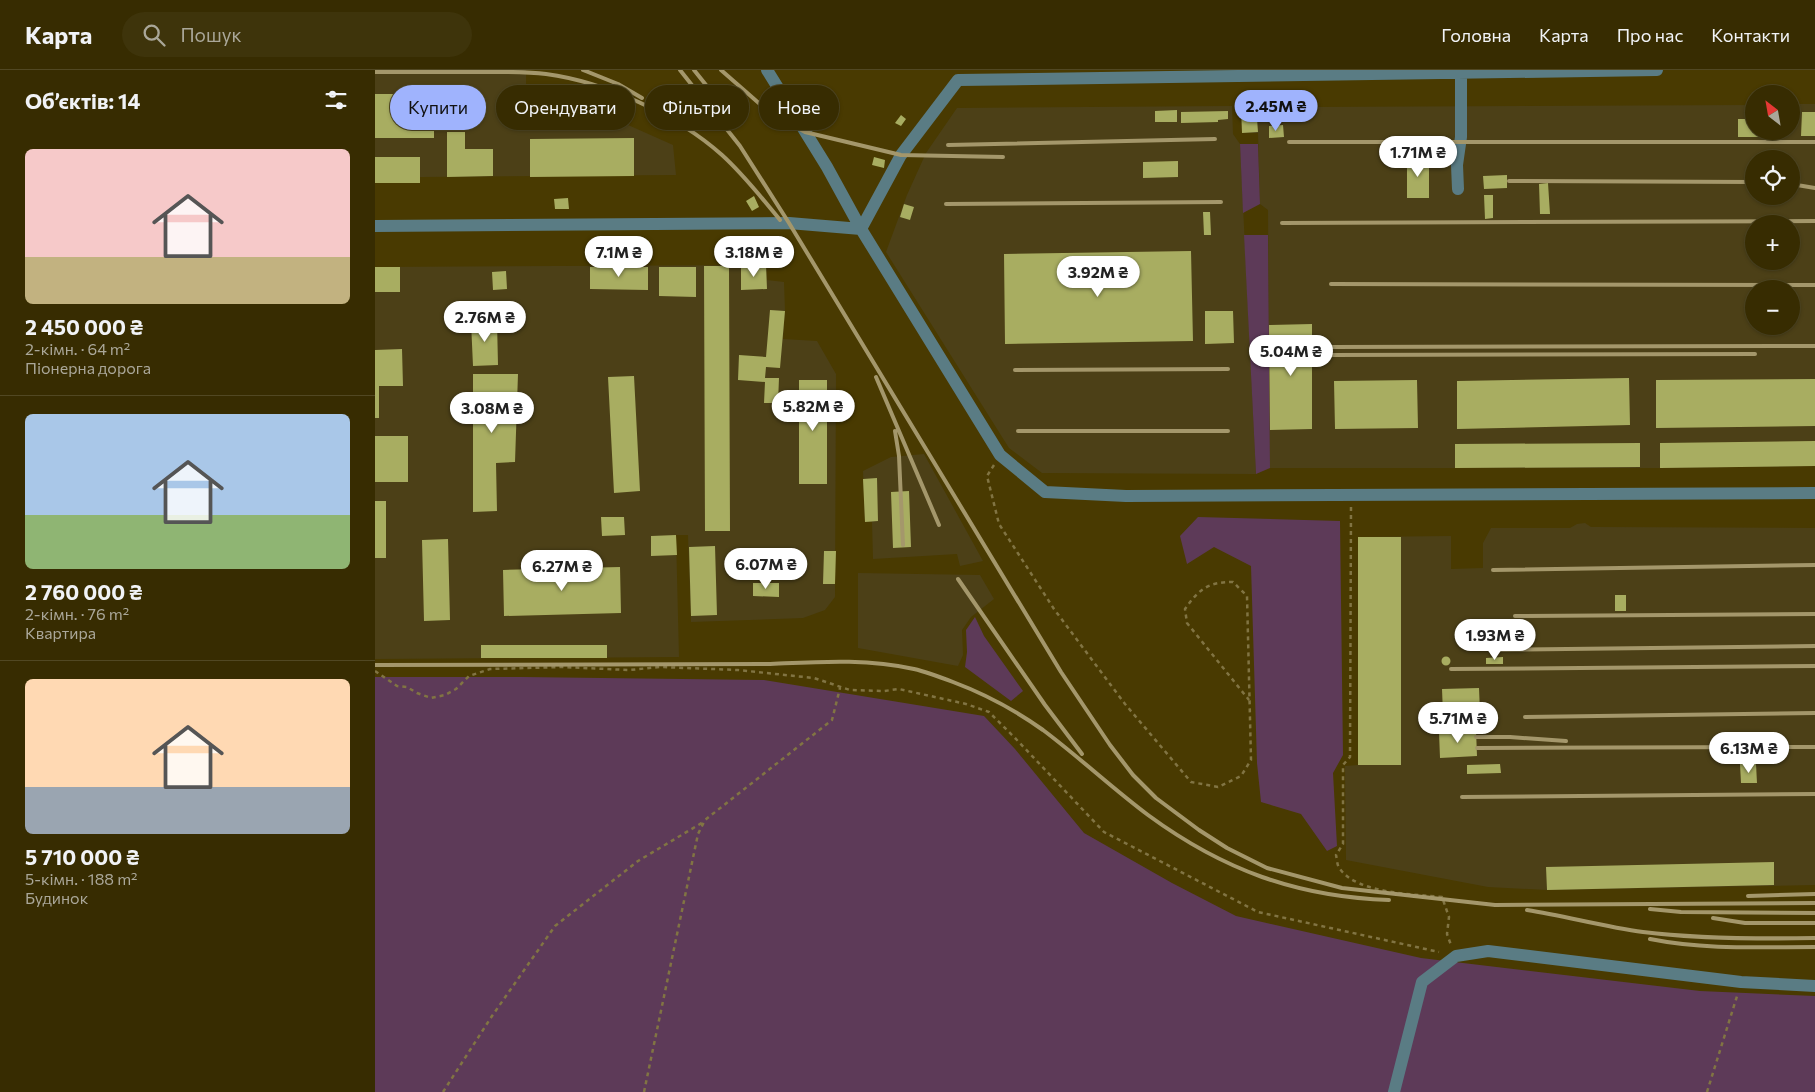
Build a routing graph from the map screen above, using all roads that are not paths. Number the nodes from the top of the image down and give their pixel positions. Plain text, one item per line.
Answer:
1 (767, 70) edge
2 (1657, 70) edge
3 (1461, 72) junction
4 (959, 75) edge
5 (1458, 189) dead end
6 (375, 226) edge
7 (861, 229) junction
8 (1815, 494) edge
9 (1815, 986) edge
10 (1394, 1092) edge

1 - 7 street
2 - 3 street
3 - 4 street
3 - 5 street
4 - 7 street
6 - 7 street
7 - 8 street
9 - 10 street

